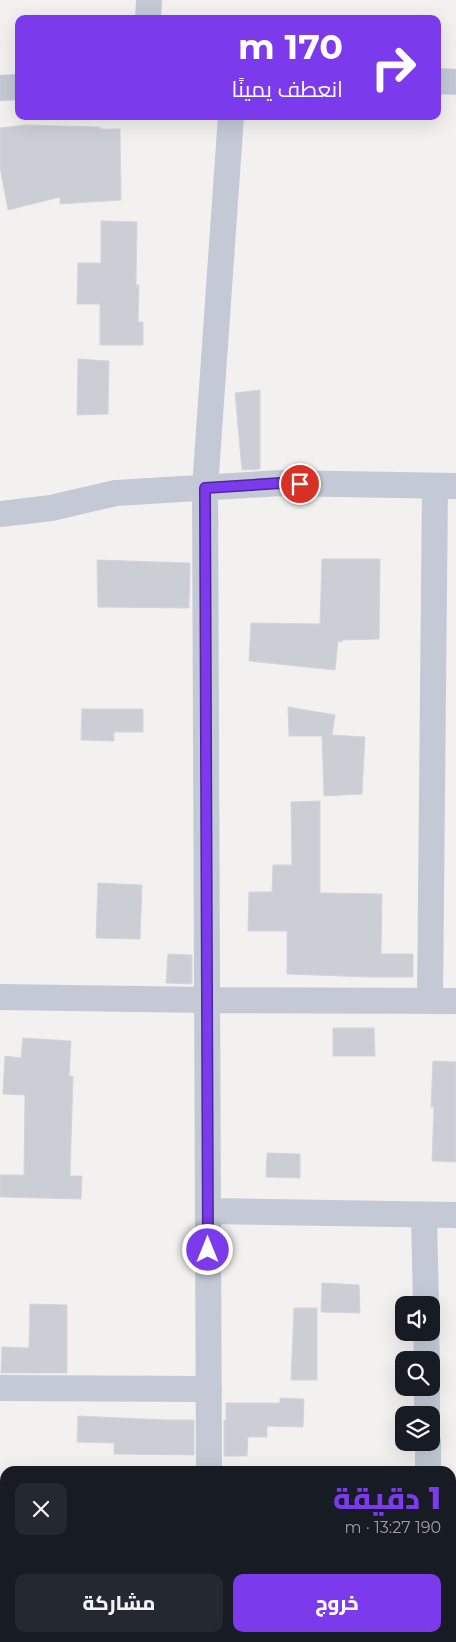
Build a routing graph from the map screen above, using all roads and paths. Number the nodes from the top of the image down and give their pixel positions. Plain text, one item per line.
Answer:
1 (149, 0) edge
2 (148, 15) edge
3 (441, 81) edge
4 (456, 82) edge
5 (15, 87) edge
6 (0, 88) edge
7 (231, 120) edge
8 (445, 486) edge
9 (205, 488) junction
10 (0, 514) edge
11 (0, 997) edge
12 (207, 1000) junction
13 (430, 1001) junction
14 (456, 1001) edge
15 (208, 1211) junction
16 (424, 1215) junction
17 (456, 1215) edge
18 (426, 1296) edge
19 (0, 1388) edge
20 (209, 1389) junction
21 (428, 1451) edge
22 (209, 1466) edge
23 (428, 1466) edge

1 - 2 street
3 - 4 street
5 - 6 street
7 - 9 street
8 - 9 street
8 - 13 street
9 - 10 street
9 - 12 street
11 - 12 street
12 - 13 street
12 - 15 street
13 - 14 street
15 - 16 street
15 - 20 street
16 - 17 street
16 - 18 street
19 - 20 street
20 - 22 street
21 - 23 street

